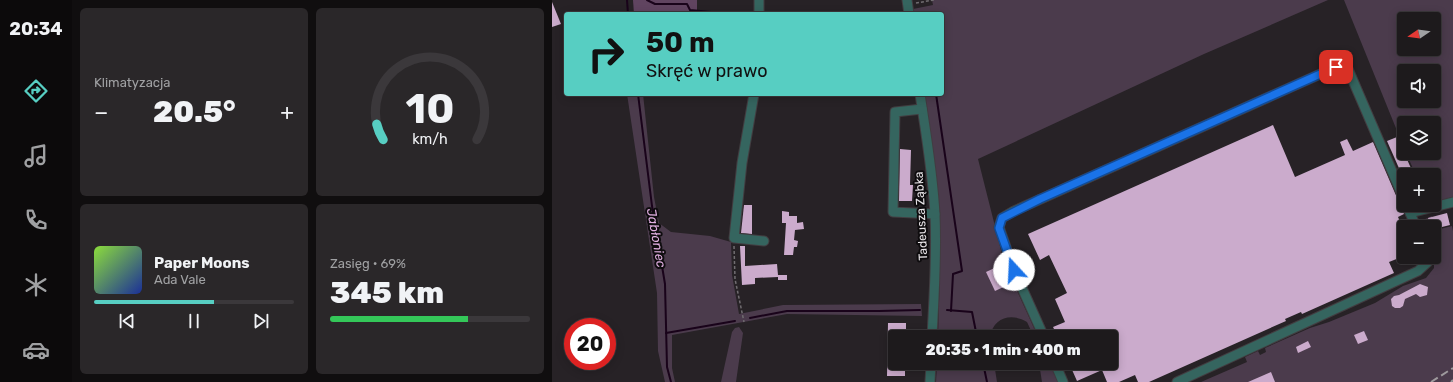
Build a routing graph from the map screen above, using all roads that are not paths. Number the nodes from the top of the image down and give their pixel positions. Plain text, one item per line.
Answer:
1 (759, 0) edge
2 (912, 1) edge
3 (759, 12) edge
4 (909, 12) edge
5 (754, 96) edge
6 (920, 96) edge
7 (922, 109) junction
8 (1397, 183) edge
9 (1453, 202) edge
10 (1441, 204) edge
11 (935, 214) junction
12 (764, 241) dead end
13 (1426, 264) edge
14 (932, 330) edge
15 (1041, 330) edge
16 (931, 370) edge
17 (1058, 370) edge
18 (930, 382) edge
19 (1063, 382) edge
20 (1177, 382) edge

1 - 3 street
2 - 4 street
5 - 12 street
6 - 7 street, Tadeusza Ząbka
7 - 11 street, Tadeusza Ząbka
7 - 11 street
8 - 15 street
9 - 10 street
11 - 14 street, Tadeusza Ząbka
13 - 20 street
16 - 18 street
17 - 19 street

